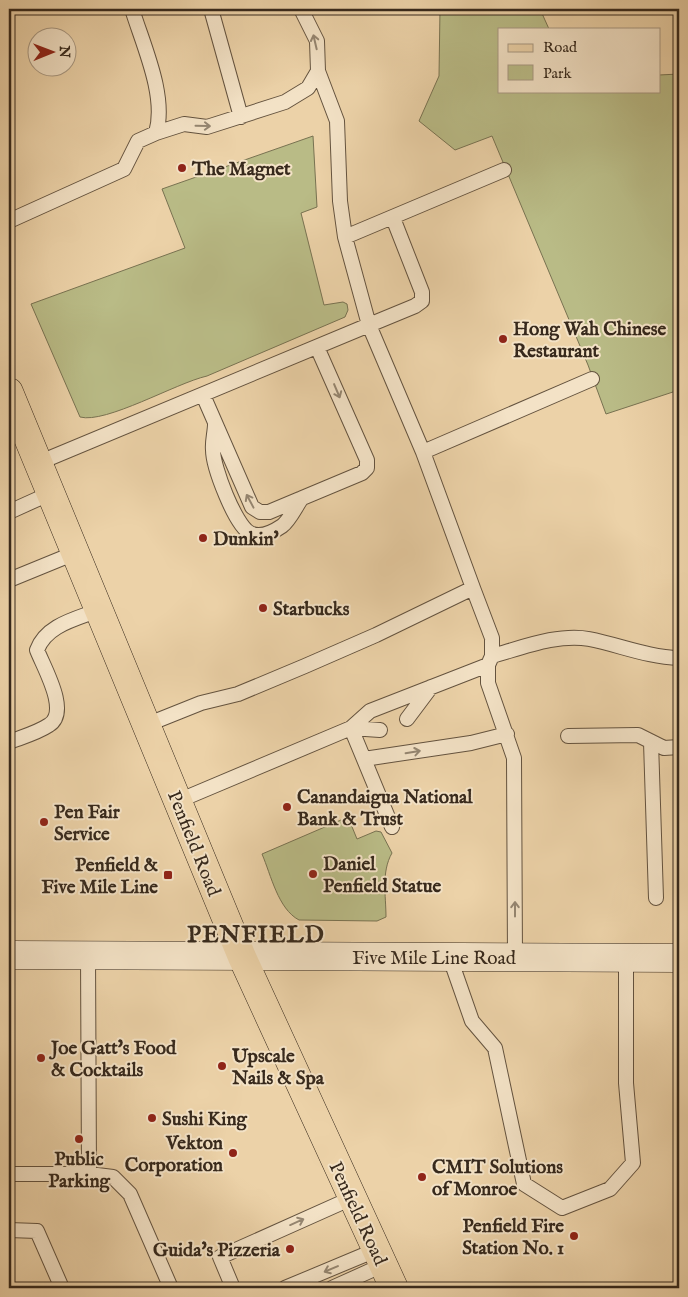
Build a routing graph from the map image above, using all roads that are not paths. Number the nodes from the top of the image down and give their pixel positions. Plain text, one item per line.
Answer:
1 (132, 9) edge
2 (211, 9) edge
3 (301, 9) edge
4 (318, 71) junction
5 (242, 117) junction
6 (156, 133) junction
7 (504, 170) dead end
8 (393, 218) junction
9 (9, 221) edge
10 (345, 237) junction
11 (369, 325) junction
12 (317, 347) junction
13 (592, 379) dead end
14 (9, 392) edge
15 (203, 394) junction
16 (216, 423) junction
17 (15, 424) edge
18 (423, 452) junction
19 (38, 463) junction
20 (51, 493) junction
21 (302, 497) junction
22 (9, 512) edge
23 (75, 553) junction
24 (9, 580) edge
25 (473, 588) junction
26 (99, 610) junction
27 (679, 658) edge
28 (490, 660) junction
29 (431, 687) junction
30 (407, 720) dead end
31 (146, 725) junction
32 (351, 728) junction
33 (380, 730) dead end
34 (507, 734) junction
35 (568, 736) dead end
36 (9, 742) edge
37 (651, 742) junction
38 (679, 747) edge
39 (364, 759) junction
40 (178, 801) junction
41 (392, 827) dead end
42 (656, 898) dead end
43 (88, 954) junction
44 (9, 956) edge
45 (242, 957) junction
46 (450, 958) junction
47 (515, 958) junction
48 (626, 958) junction
49 (679, 958) edge
50 (9, 1174) edge
51 (89, 1174) junction
52 (352, 1198) junction
53 (9, 1230) edge
54 (384, 1268) edge
55 (228, 1287) edge
56 (62, 1288) edge
57 (171, 1288) edge
58 (285, 1288) edge
59 (332, 1288) edge

1 - 6 lane
2 - 5 lane
4 -> 3 lane
4 - 5 lane
4 - 10 lane
6 -> 5 lane
6 - 9 lane
7 - 8 lane
8 - 10 lane
8 - 11 lane
10 - 11 lane
11 - 12 lane
11 - 18 lane
12 - 15 lane
12 -> 21 lane
13 - 18 lane
14 - 17 main road, Penfield Road
15 - 16 lane
15 - 19 lane
21 -> 16 lane
16 - 21 lane
17 - 19 main road, Penfield Road
18 - 25 lane
19 - 20 main road, Penfield Road
20 - 22 lane
20 - 23 main road, Penfield Road
23 - 24 lane
23 - 26 main road, Penfield Road
25 - 28 lane
25 - 31 lane
26 - 31 main road, Penfield Road
26 - 36 lane
27 - 28 lane
28 - 29 lane
28 - 34 lane
29 - 30 lane
29 - 32 lane
31 - 40 main road, Penfield Road
32 - 33 lane
32 - 39 lane
32 - 40 lane
39 -> 34 lane
47 -> 34 lane
35 - 37 lane
37 - 38 lane
37 - 42 lane
39 - 41 lane
40 - 45 main road, Penfield Road
43 - 44 main road, Five Mile Line Road
43 - 45 main road, Five Mile Line Road
43 - 51 lane
45 - 46 main road, Five Mile Line Road
45 - 52 main road, Penfield Road
46 - 47 main road, Five Mile Line Road
46 - 48 lane
47 - 48 main road, Five Mile Line Road
48 - 49 main road, Five Mile Line Road
50 - 51 lane
51 - 57 lane
52 - 54 main road, Penfield Road
55 -> 52 lane
53 - 56 lane
54 -> 58 lane
54 - 59 lane

